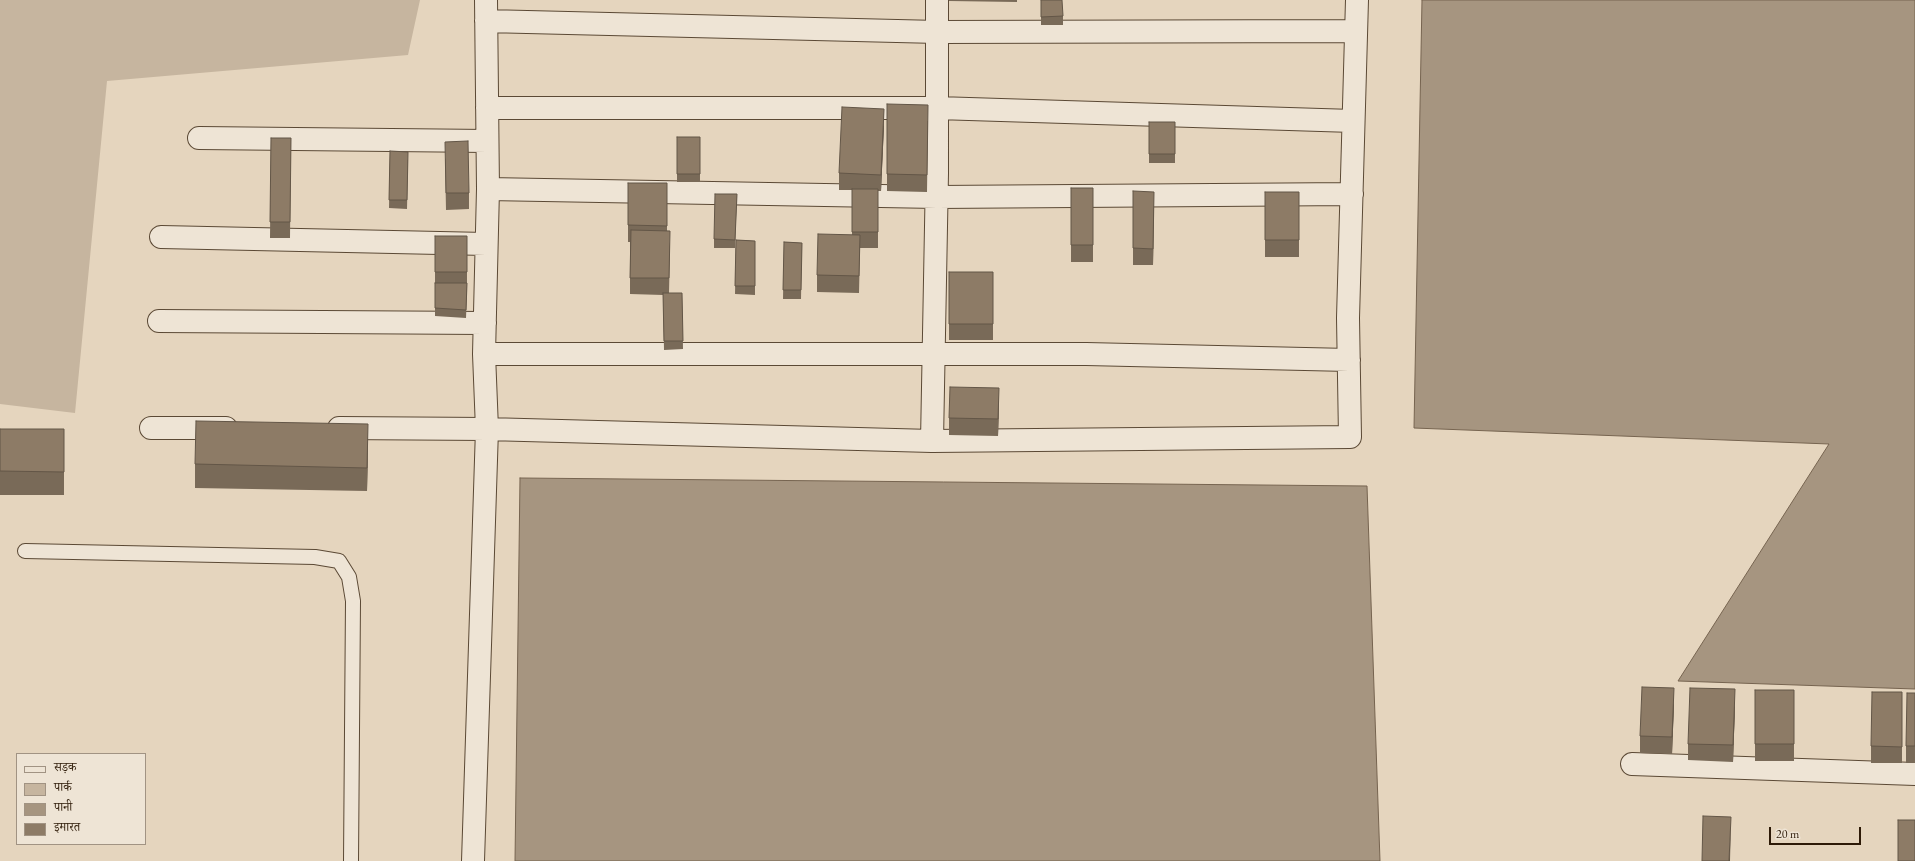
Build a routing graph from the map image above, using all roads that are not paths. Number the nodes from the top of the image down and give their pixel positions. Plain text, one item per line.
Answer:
1 (937, 0) edge
2 (1357, 0) edge
3 (486, 11) edge
4 (1356, 31) junction
5 (938, 32) junction
6 (486, 108) junction
7 (937, 108) junction
8 (1353, 121) junction
9 (199, 138) dead end
10 (487, 141) junction
11 (488, 189) junction
12 (1352, 194) junction
13 (937, 197) junction
14 (161, 237) dead end
15 (486, 244) junction
16 (159, 321) dead end
17 (485, 323) junction
18 (484, 354) junction
19 (934, 354) junction
20 (1349, 360) junction
21 (151, 428) dead end
22 (244, 428) edge
23 (323, 428) edge
24 (487, 428) junction
25 (932, 441) junction
26 (25, 551) dead end
27 (1632, 764) dead end
28 (1915, 774) edge
29 (352, 861) edge
30 (473, 861) edge

1 - 5 street
2 - 4 street
3 - 5 street
3 - 6 street
4 - 5 street
4 - 8 street
5 - 7 street
6 - 7 street
6 - 10 street
7 - 8 street
7 - 13 street
8 - 12 street
9 - 10 street
10 - 11 street
11 - 13 street
11 - 15 street
12 - 13 street
12 - 20 street
13 - 19 street
14 - 15 street
15 - 17 street
16 - 17 street
17 - 18 street
18 - 19 street
18 - 24 street
19 - 20 street
19 - 25 street
20 - 25 street
21 - 22 street
23 - 24 street
24 - 25 street
24 - 30 street
26 - 29 lane
27 - 28 street

